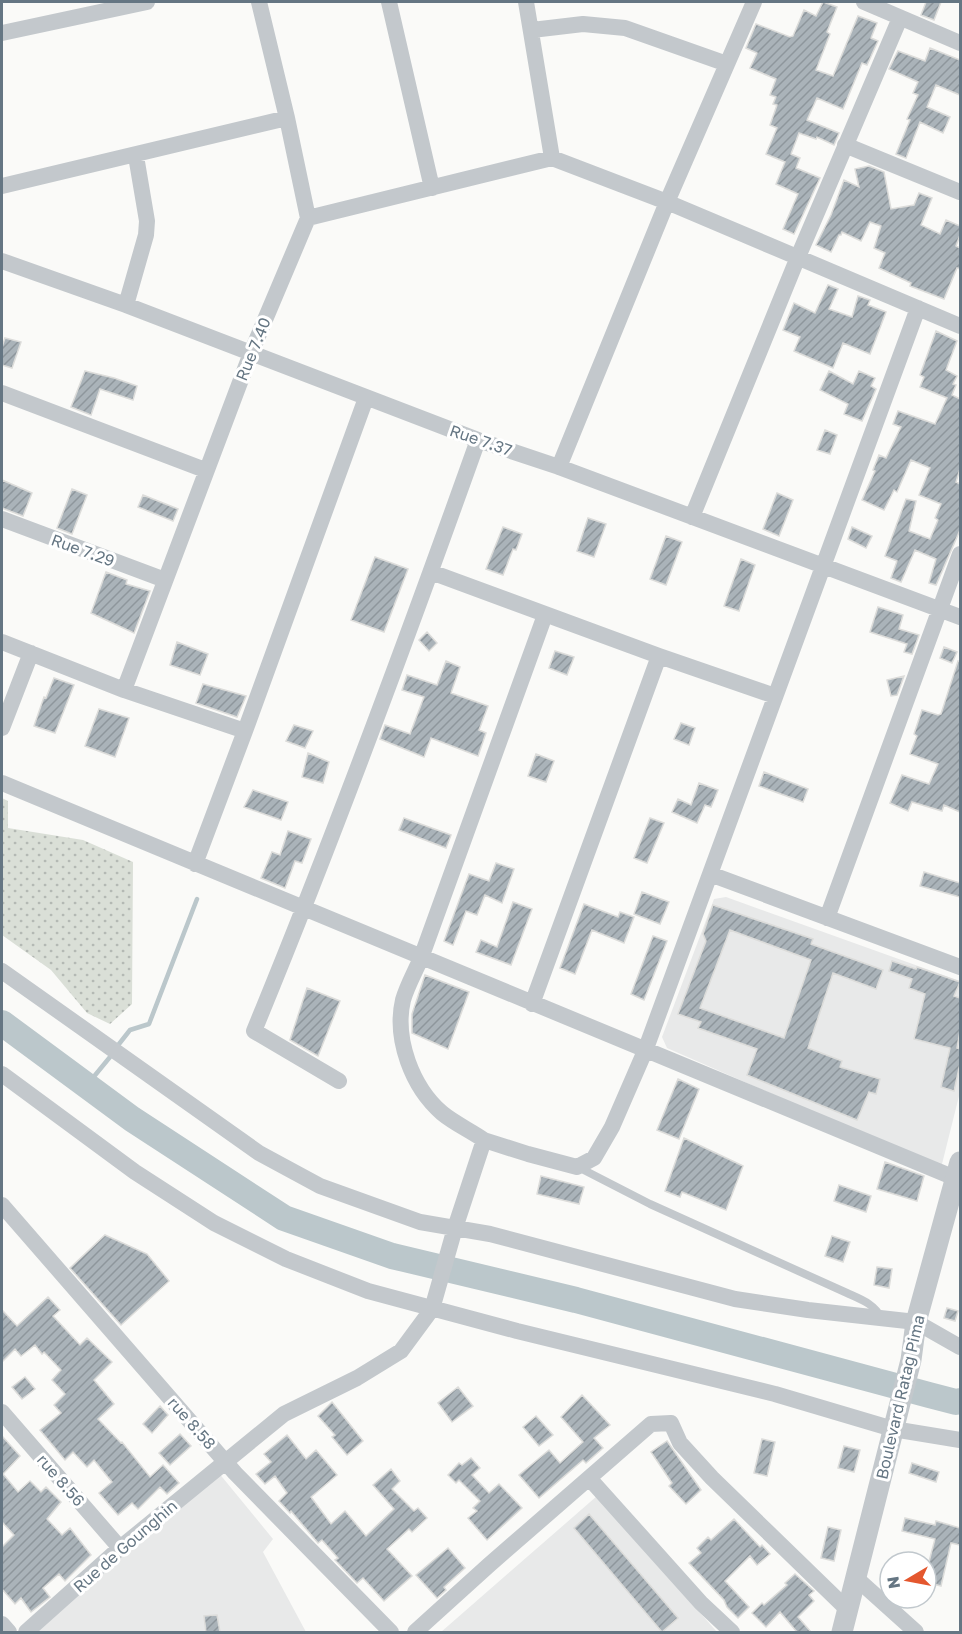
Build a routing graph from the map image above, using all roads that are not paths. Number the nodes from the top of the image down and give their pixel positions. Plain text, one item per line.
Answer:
1 (147, 2) edge
2 (259, 2) edge
3 (389, 2) edge
4 (526, 2) edge
5 (754, 2) edge
6 (864, 2) edge
7 (900, 18) junction
8 (532, 30) junction
9 (2, 33) edge
10 (960, 43) edge
11 (727, 64) junction
12 (287, 118) junction
13 (845, 145) junction
14 (136, 156) junction
15 (552, 159) junction
16 (2, 186) edge
17 (432, 188) junction
18 (960, 192) edge
19 (667, 202) junction
20 (308, 218) junction
21 (798, 257) junction
22 (2, 261) edge
23 (126, 305) junction
24 (918, 308) junction
25 (960, 326) edge
26 (251, 353) junction
27 (2, 393) edge
28 (366, 398) junction
29 (478, 440) junction
30 (559, 467) junction
31 (206, 470) junction
32 (692, 517) junction
33 (2, 519) edge
34 (960, 555) edge
35 (823, 566) junction
36 (431, 572) junction
37 (165, 580) junction
38 (940, 609) junction
39 (545, 615) junction
40 (960, 617) edge
41 (2, 642) edge
42 (31, 653) junction
43 (659, 656) junction
44 (124, 690) junction
45 (776, 696) junction
46 (2, 728) edge
47 (245, 731) junction
48 (2, 783) edge
49 (195, 864) junction
50 (710, 874) junction
51 (304, 909) junction
52 (827, 918) junction
53 (421, 958) junction
54 (960, 967) edge
55 (2, 971) edge
56 (532, 1004) junction
57 (645, 1051) junction
58 (2, 1074) edge
59 (339, 1081) dead end
60 (484, 1140) junction
61 (577, 1167) junction
62 (959, 1174) edge
63 (2, 1205) edge
64 (455, 1228) junction
65 (432, 1309) junction
66 (881, 1318) junction
67 (916, 1322) junction
68 (960, 1347) edge
69 (2, 1412) edge
70 (893, 1429) junction
71 (960, 1440) edge
72 (225, 1461) junction
73 (589, 1478) junction
74 (120, 1548) junction
75 (856, 1578) junction
76 (848, 1610) junction
77 (2, 1624) edge
78 (9, 1632) edge
79 (26, 1632) edge
80 (391, 1632) edge
81 (415, 1632) edge
82 (732, 1632) edge
83 (842, 1632) edge
84 (916, 1632) edge

1 - 9 street
2 - 12 street
3 - 17 street
4 - 8 street
5 - 11 street
6 - 7 street
7 - 10 street
7 - 13 street
8 - 11 street
8 - 15 street
11 - 19 street
12 - 14 street
12 - 20 street
13 - 18 street
13 - 21 street
14 - 16 street
14 - 23 street
15 - 17 street
15 - 19 street
17 - 20 street
19 - 21 street
19 - 30 street
20 - 26 street, Rue 7.40
21 - 24 street
21 - 32 street
22 - 23 street, Rue 7.37
23 - 26 street, Rue 7.37
24 - 25 street
24 - 35 street
26 - 28 street, Rue 7.37
26 - 31 street, Rue 7.40
27 - 31 street
28 - 29 street, Rue 7.37
28 - 47 street
29 - 30 street, Rue 7.37
29 - 36 street
30 - 32 street, Rue 7.37
31 - 37 street, Rue 7.40
32 - 35 street, Rue 7.37
33 - 37 street, Rue 7.29
34 - 38 street
35 - 38 street, Rue 7.37
35 - 45 street
36 - 39 street
36 - 51 street
37 - 44 street, Rue 7.40
38 - 40 street, Rue 7.37
38 - 52 street
39 - 43 street
39 - 53 street
41 - 42 street
42 - 44 street
42 - 46 street
43 - 45 street
43 - 56 street
44 - 47 street
45 - 50 street
47 - 49 street
48 - 49 street
49 - 51 street
50 - 52 street
50 - 57 street
51 - 53 street
51 - 59 street
52 - 54 street
53 - 56 street
53 - 60 street
55 - 64 street
56 - 57 street
57 - 61 street
57 - 62 street
58 - 65 street
60 - 61 street
60 - 64 street
61 - 66 lane
62 - 67 street, Boulevard Ratag Pima
63 - 72 street, rue 8.58
64 - 65 street
64 - 66 street
65 - 70 street
65 - 72 street, Rue de Gounghin
66 - 67 street
67 - 68 street
67 - 70 street, Boulevard Ratag Pima
69 - 74 street, rue 8.56
70 - 71 street
70 - 75 street, Boulevard Ratag Pima
72 - 74 street, Rue de Gounghin
72 - 80 street, rue 8.58
73 - 76 street
73 - 81 street
73 - 82 street
74 - 79 street, Rue de Gounghin
75 - 76 street, Boulevard Ratag Pima
75 - 84 street
76 - 83 street, Boulevard Ratag Pima
77 - 78 street

